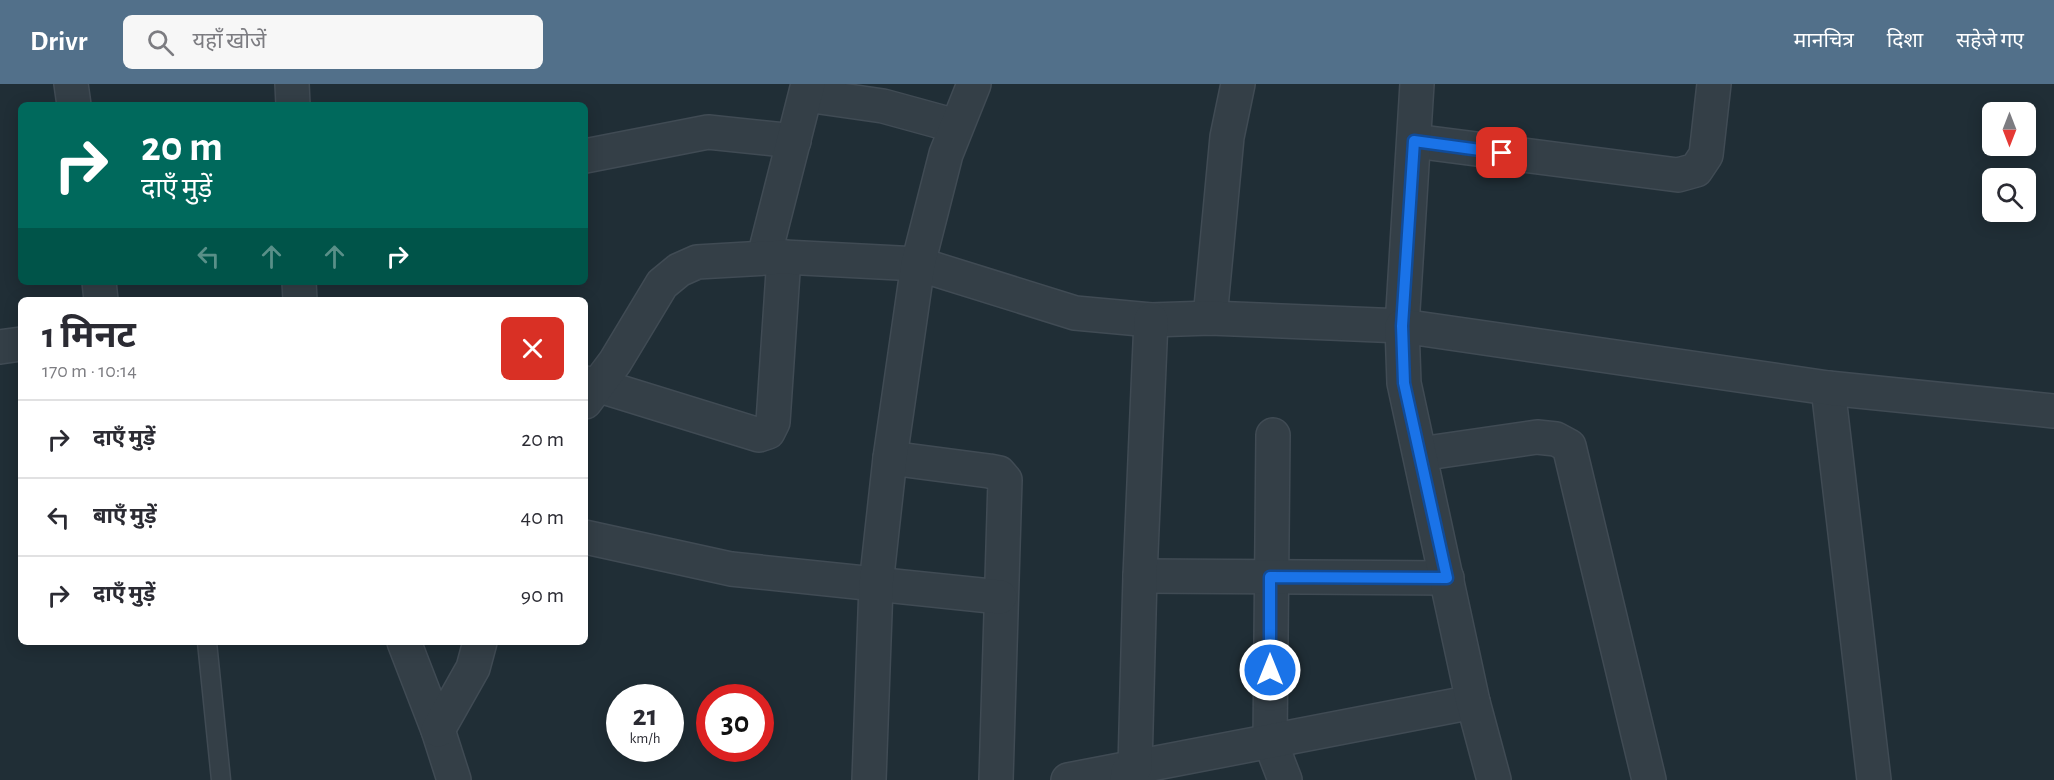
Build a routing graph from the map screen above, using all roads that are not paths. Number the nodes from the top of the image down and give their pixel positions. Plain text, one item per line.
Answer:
1 (71, 84) edge
2 (292, 84) edge
3 (974, 84) edge
4 (1238, 84) edge
5 (1417, 84) edge
6 (1714, 84) edge
7 (807, 89) edge
8 (74, 102) edge
9 (293, 102) edge
10 (956, 126) junction
11 (794, 141) junction
12 (1414, 141) junction
13 (588, 155) edge
14 (774, 257) junction
15 (918, 264) junction
16 (1210, 318) junction
17 (1151, 320) junction
18 (1402, 326) junction
19 (18, 344) edge
20 (0, 347) edge
21 (1828, 388) junction
22 (589, 390) edge
23 (2054, 411) edge
24 (1273, 435) dead end
25 (1420, 454) junction
26 (890, 458) junction
27 (588, 538) edge
28 (1140, 576) junction
29 (1270, 577) junction
30 (1447, 578) junction
31 (876, 585) junction
32 (1000, 597) junction
33 (207, 645) edge
34 (405, 645) edge
35 (479, 645) edge
36 (1473, 702) junction
37 (438, 730) junction
38 (1270, 741) junction
39 (1131, 773) edge
40 (221, 780) edge
41 (454, 780) edge
42 (869, 780) edge
43 (996, 780) edge
44 (1068, 780) edge
45 (1285, 780) edge
46 (1494, 780) edge
47 (1649, 780) edge
48 (1874, 780) edge

1 - 8 street
2 - 9 street
3 - 10 street
4 - 16 street
5 - 12 street
6 - 12 street
7 - 10 street
7 - 11 street
10 - 15 street
11 - 13 street
11 - 14 street
12 - 18 street
14 - 15 street
14 - 22 street
14 - 22 street
15 - 17 street
15 - 26 street
16 - 17 street
16 - 18 street
17 - 28 street
18 - 21 street
18 - 25 street
19 - 20 street
21 - 23 street
21 - 48 street
24 - 29 street
25 - 30 street
25 - 47 street
26 - 31 street
26 - 32 street
27 - 31 street
28 - 29 street
28 - 39 street
29 - 30 street
29 - 38 street
30 - 36 street
31 - 32 street
31 - 42 street
32 - 43 street
33 - 40 lane
34 - 37 street
35 - 37 street
36 - 38 street
36 - 46 street
37 - 41 street
38 - 39 street
38 - 45 street
39 - 44 street

